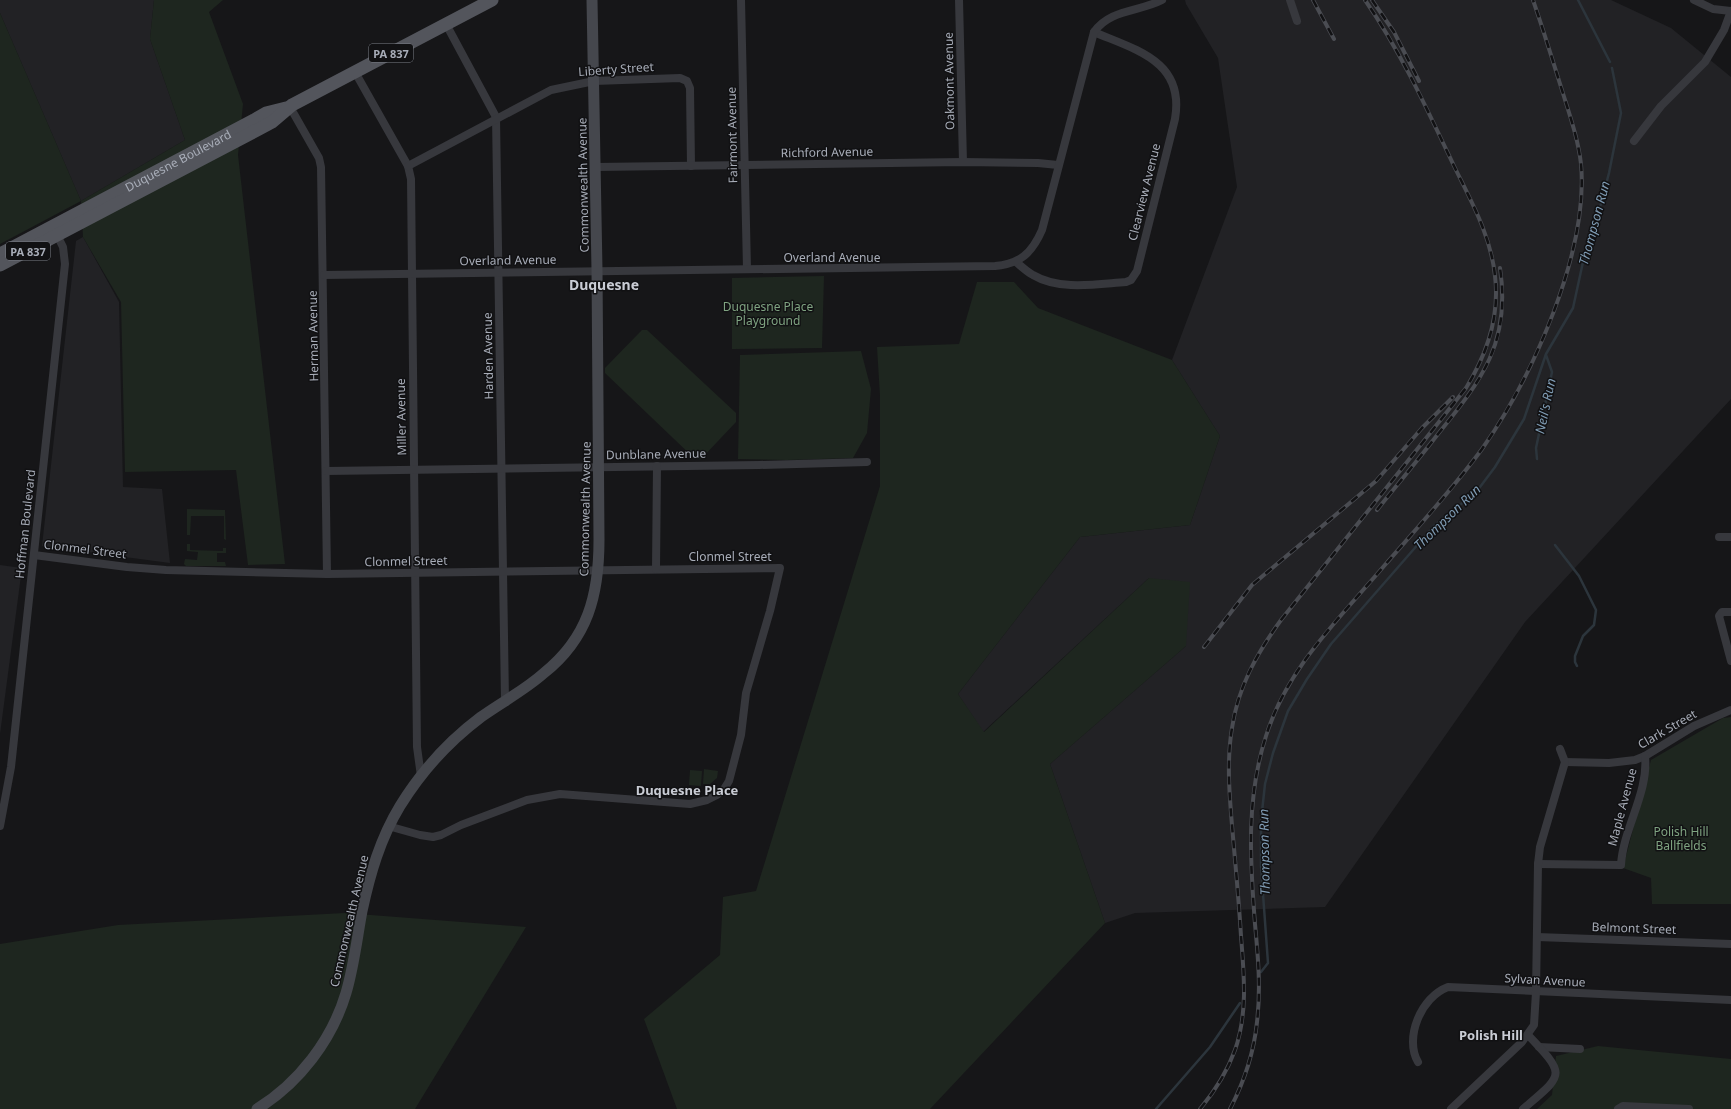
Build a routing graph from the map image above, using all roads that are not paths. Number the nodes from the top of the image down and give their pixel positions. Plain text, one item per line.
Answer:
1 (492, 0) edge
2 (592, 0) edge
3 (741, 0) edge
4 (960, 0) edge
5 (1162, 0) edge
6 (1290, 0) edge
7 (1695, 0) edge
8 (1731, 11) edge
9 (1297, 21) dead end
10 (446, 24) junction
11 (1094, 32) junction
12 (355, 72) junction
13 (594, 80) junction
14 (290, 107) junction
15 (496, 117) junction
16 (1634, 141) dead end
17 (963, 162) junction
18 (1058, 165) junction
19 (408, 166) junction
20 (691, 166) junction
21 (744, 166) junction
22 (596, 167) junction
23 (55, 232) junction
24 (0, 254) edge
25 (1016, 262) junction
26 (0, 265) edge
27 (747, 269) junction
28 (597, 270) junction
29 (500, 271) junction
30 (411, 273) junction
31 (324, 275) junction
32 (866, 462) dead end
33 (657, 466) junction
34 (599, 467) junction
35 (502, 469) junction
36 (414, 470) junction
37 (326, 471) junction
38 (1719, 537) dead end
39 (1731, 537) edge
40 (34, 555) junction
41 (598, 569) junction
42 (656, 569) junction
43 (502, 571) junction
44 (415, 573) junction
45 (327, 574) junction
46 (1731, 612) edge
47 (1731, 661) edge
48 (505, 701) junction
49 (1731, 710) edge
50 (1560, 750) dead end
51 (1645, 756) junction
52 (1565, 762) junction
53 (421, 776) junction
54 (0, 826) edge
55 (388, 826) junction
56 (1538, 864) junction
57 (1537, 937) junction
58 (1731, 944) edge
59 (1536, 992) junction
60 (1731, 1000) edge
61 (1528, 1036) junction
62 (1540, 1047) junction
63 (1580, 1049) dead end
64 (1418, 1062) dead end
65 (257, 1109) edge
66 (1451, 1109) edge
67 (1523, 1109) edge
68 (1618, 1109) edge
69 (1689, 1109) edge

1 - 10 main road, Duquesne Boulevard / PA 837
2 - 13 street, Commonwealth Avenue
3 - 21 street, Fairmont Avenue
4 - 17 street, Oakmont Avenue
5 - 11 street
6 - 9 street
7 - 8 street
8 - 16 street
10 - 12 main road, Duquesne Boulevard / PA 837
10 - 15 street, Harden Avenue
11 - 18 street
11 - 25 street, Clearview Avenue
12 - 14 main road, Duquesne Boulevard / PA 837
12 - 19 street, Miller Avenue
13 - 15 street, Liberty Street
13 - 20 street, Liberty Street
13 - 22 street, Commonwealth Avenue
14 - 23 main road, Duquesne Boulevard / PA 837
14 - 31 street, Herman Avenue
15 - 19 street, Liberty Street
15 - 29 street, Harden Avenue
17 - 18 street, Richford Avenue
17 - 21 street, Richford Avenue
18 - 25 street
19 - 30 street, Miller Avenue
20 - 21 street, Richford Avenue
20 - 22 street, Richford Avenue
21 - 27 street, Fairmont Avenue
22 - 28 street, Commonwealth Avenue
23 - 24 main road, PA 837
23 - 26 main road, PA 837
23 - 40 street, Hoffman Boulevard
25 - 27 street, Overland Avenue
27 - 28 street, Overland Avenue
28 - 29 street, Overland Avenue
28 - 34 street, Commonwealth Avenue
29 - 30 street, Overland Avenue
29 - 35 street, Harden Avenue
30 - 31 street, Overland Avenue
30 - 36 street, Miller Avenue
31 - 37 street, Herman Avenue
32 - 33 street, Dunblane Avenue
33 - 34 street, Dunblane Avenue
33 - 42 street
34 - 35 street, Dunblane Avenue
34 - 41 street, Commonwealth Avenue
35 - 36 street, Dunblane Avenue
35 - 43 street, Harden Avenue
36 - 37 street, Dunblane Avenue
36 - 44 street, Miller Avenue
37 - 45 street, Herman Avenue
38 - 39 street
40 - 45 street, Clonmel Street
40 - 54 street, Hoffman Boulevard
41 - 42 street, Clonmel Street
41 - 43 street, Clonmel Street
41 - 48 street, Commonwealth Avenue
42 - 55 street, Clonmel Street
43 - 44 street, Clonmel Street
43 - 48 street, Harden Avenue
44 - 45 street, Clonmel Street
44 - 53 street, Miller Avenue
46 - 47 street
48 - 53 street, Commonwealth Avenue
49 - 51 street, Clark Street
50 - 52 street
51 - 52 street, Clark Street
51 - 56 street, Maple Avenue
52 - 56 street
53 - 55 street, Commonwealth Avenue
55 - 65 street, Commonwealth Avenue
56 - 57 street
57 - 58 street, Belmont Street
57 - 59 street
59 - 60 street, Sylvan Avenue
59 - 61 street
59 - 64 street, Sylvan Avenue
61 - 62 street
61 - 66 street
62 - 63 street
62 - 67 street
68 - 69 street

